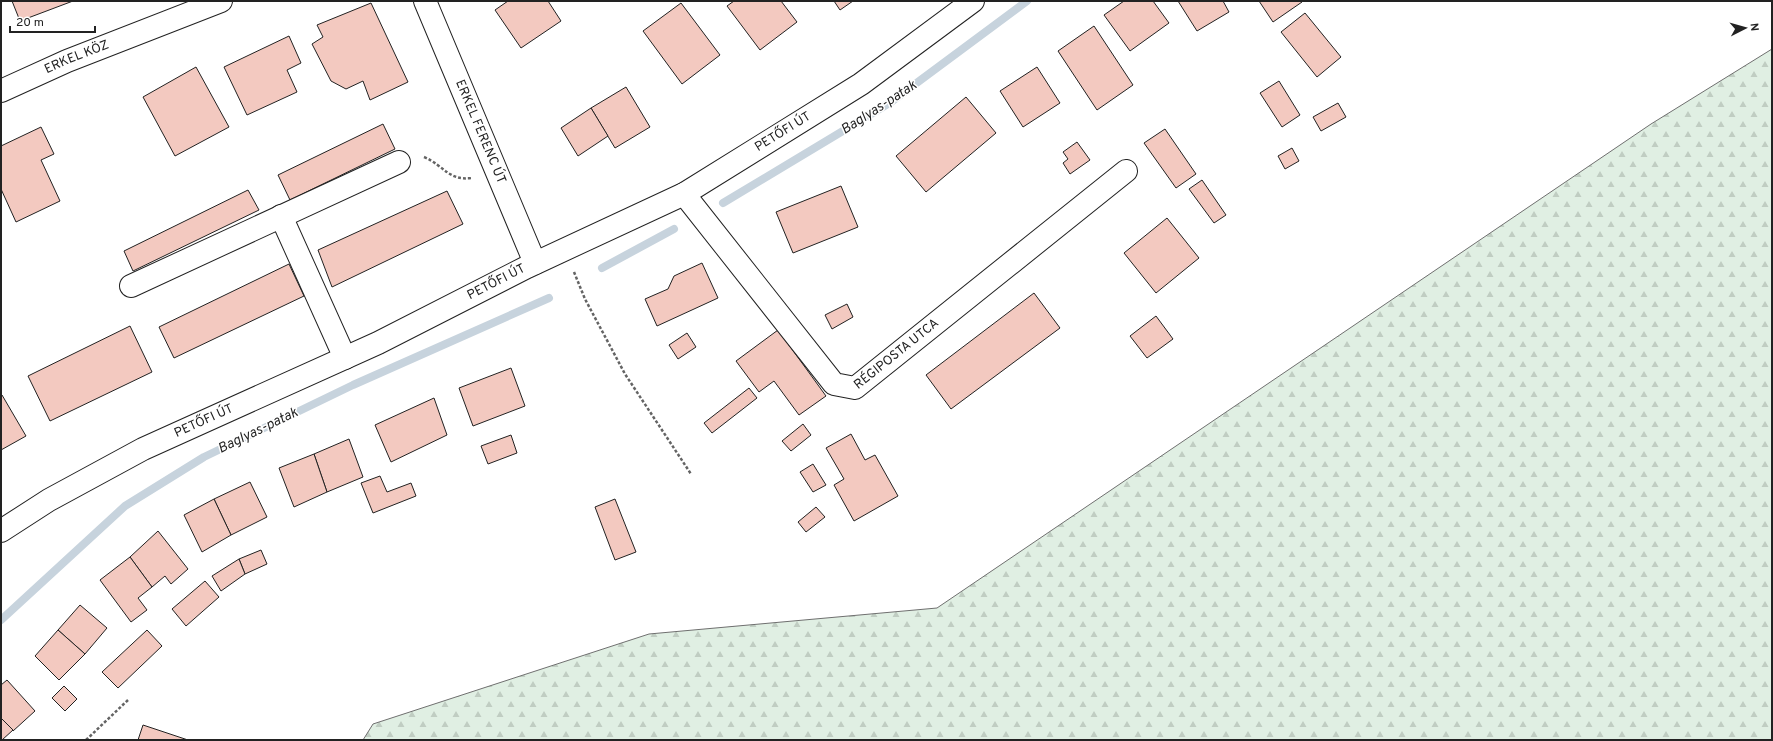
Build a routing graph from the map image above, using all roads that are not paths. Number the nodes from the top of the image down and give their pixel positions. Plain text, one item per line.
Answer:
1 (221, 1) edge
2 (425, 1) edge
3 (973, 1) edge
4 (1, 91) edge
5 (399, 162) road end
6 (1126, 170) dead end
7 (684, 194) junction
8 (281, 216) junction
9 (535, 263) junction
10 (131, 286) dead end
11 (345, 358) junction
12 (1, 531) edge

1 - 4 street, ERKEL KÖZ
2 - 9 street, ERKEL FERENC ÚT
3 - 7 street, PETŐFI ÚT
5 - 8 street
6 - 7 street, RÉGIPOSTA UTCA
7 - 9 street, PETŐFI ÚT
8 - 10 street
8 - 11 street
9 - 11 street, PETŐFI ÚT
11 - 12 street, PETŐFI ÚT

